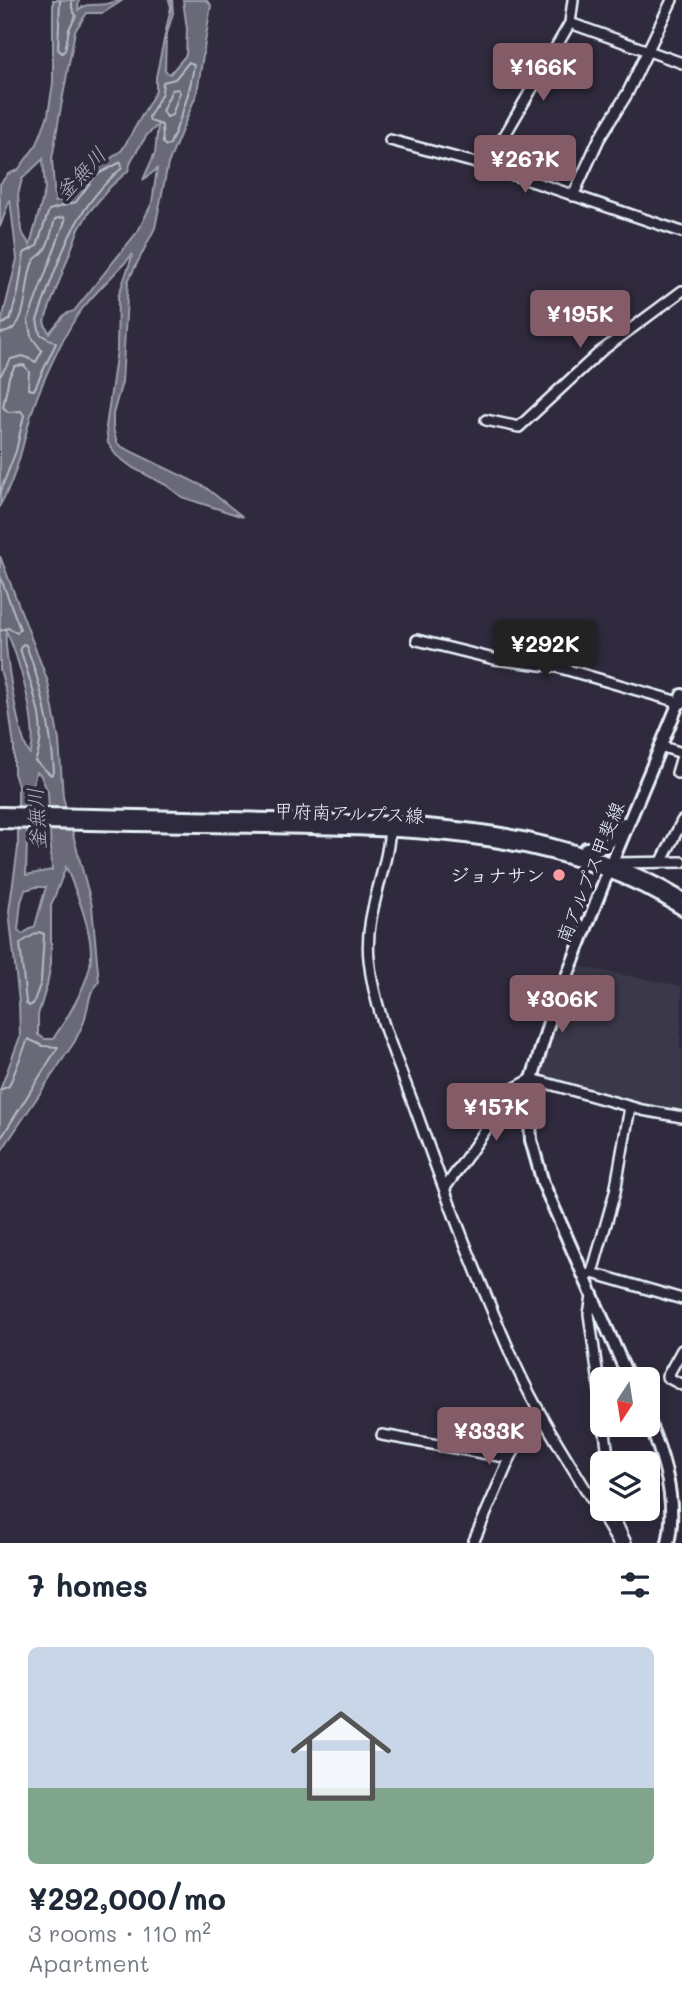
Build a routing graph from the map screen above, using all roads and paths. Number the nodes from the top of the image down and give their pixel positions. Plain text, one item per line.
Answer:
1 (573, 0) edge
2 (672, 0) edge
3 (570, 23) junction
4 (646, 51) junction
5 (682, 63) edge
6 (390, 140) dead end
7 (487, 166) junction
8 (573, 196) junction
9 (682, 232) edge
10 (680, 296) edge
11 (486, 419) dead end
12 (417, 640) dead end
13 (681, 700) edge
14 (660, 746) junction
15 (682, 754) edge
16 (677, 773) dead end
17 (0, 813) edge
18 (631, 817) junction
19 (682, 821) edge
20 (0, 822) edge
21 (344, 825) junction
22 (390, 827) junction
23 (532, 838) junction
24 (662, 861) junction
25 (682, 862) edge
26 (610, 867) junction
27 (682, 898) edge
28 (682, 909) edge
29 (532, 1080) junction
30 (630, 1107) junction
31 (682, 1116) edge
32 (445, 1188) junction
33 (588, 1276) junction
34 (592, 1296) junction
35 (682, 1299) edge
36 (682, 1350) edge
37 (597, 1367) edge
38 (624, 1367) edge
39 (682, 1385) edge
40 (538, 1409) junction
41 (382, 1435) dead end
42 (654, 1437) edge
43 (510, 1458) junction
44 (615, 1521) edge
45 (473, 1543) edge
46 (618, 1543) edge
47 (626, 1543) edge
48 (668, 1543) edge

1 - 3 street
2 - 4 street
3 - 4 street
3 - 7 street
4 - 5 street
4 - 8 street
6 - 7 street
7 - 8 street
8 - 9 street
10 - 11 street
12 - 13 street
13 - 14 main road, 南アルプス甲斐線
14 - 15 street
14 - 18 main road, 南アルプス甲斐線
15 - 16 street
17 - 21 main road, 甲府南アルプス線
18 - 23 main road
18 - 26 main road, 南アルプス甲斐線
19 - 24 street
20 - 21 main road, 甲府南アルプス線
21 - 22 main road, 甲府南アルプス線
22 - 23 main road, 甲府南アルプス線
22 - 26 main road, 甲府南アルプス線
22 - 32 street
23 - 26 main road, 甲府南アルプス線
24 - 25 street
24 - 26 street
26 - 27 main road, 甲府南アルプス線
26 - 28 main road, 甲府南アルプス線
26 - 29 main road, 南アルプス甲斐線
29 - 30 street
29 - 32 street
29 - 33 main road, 南アルプス甲斐線
30 - 31 street
30 - 33 street
32 - 40 street
33 - 34 main road, 南アルプス甲斐線
33 - 35 street
34 - 37 street
34 - 38 main road, 南アルプス甲斐線
36 - 39 street
40 - 43 street
40 - 46 street
41 - 43 street
42 - 48 main road
43 - 45 street
44 - 47 street

